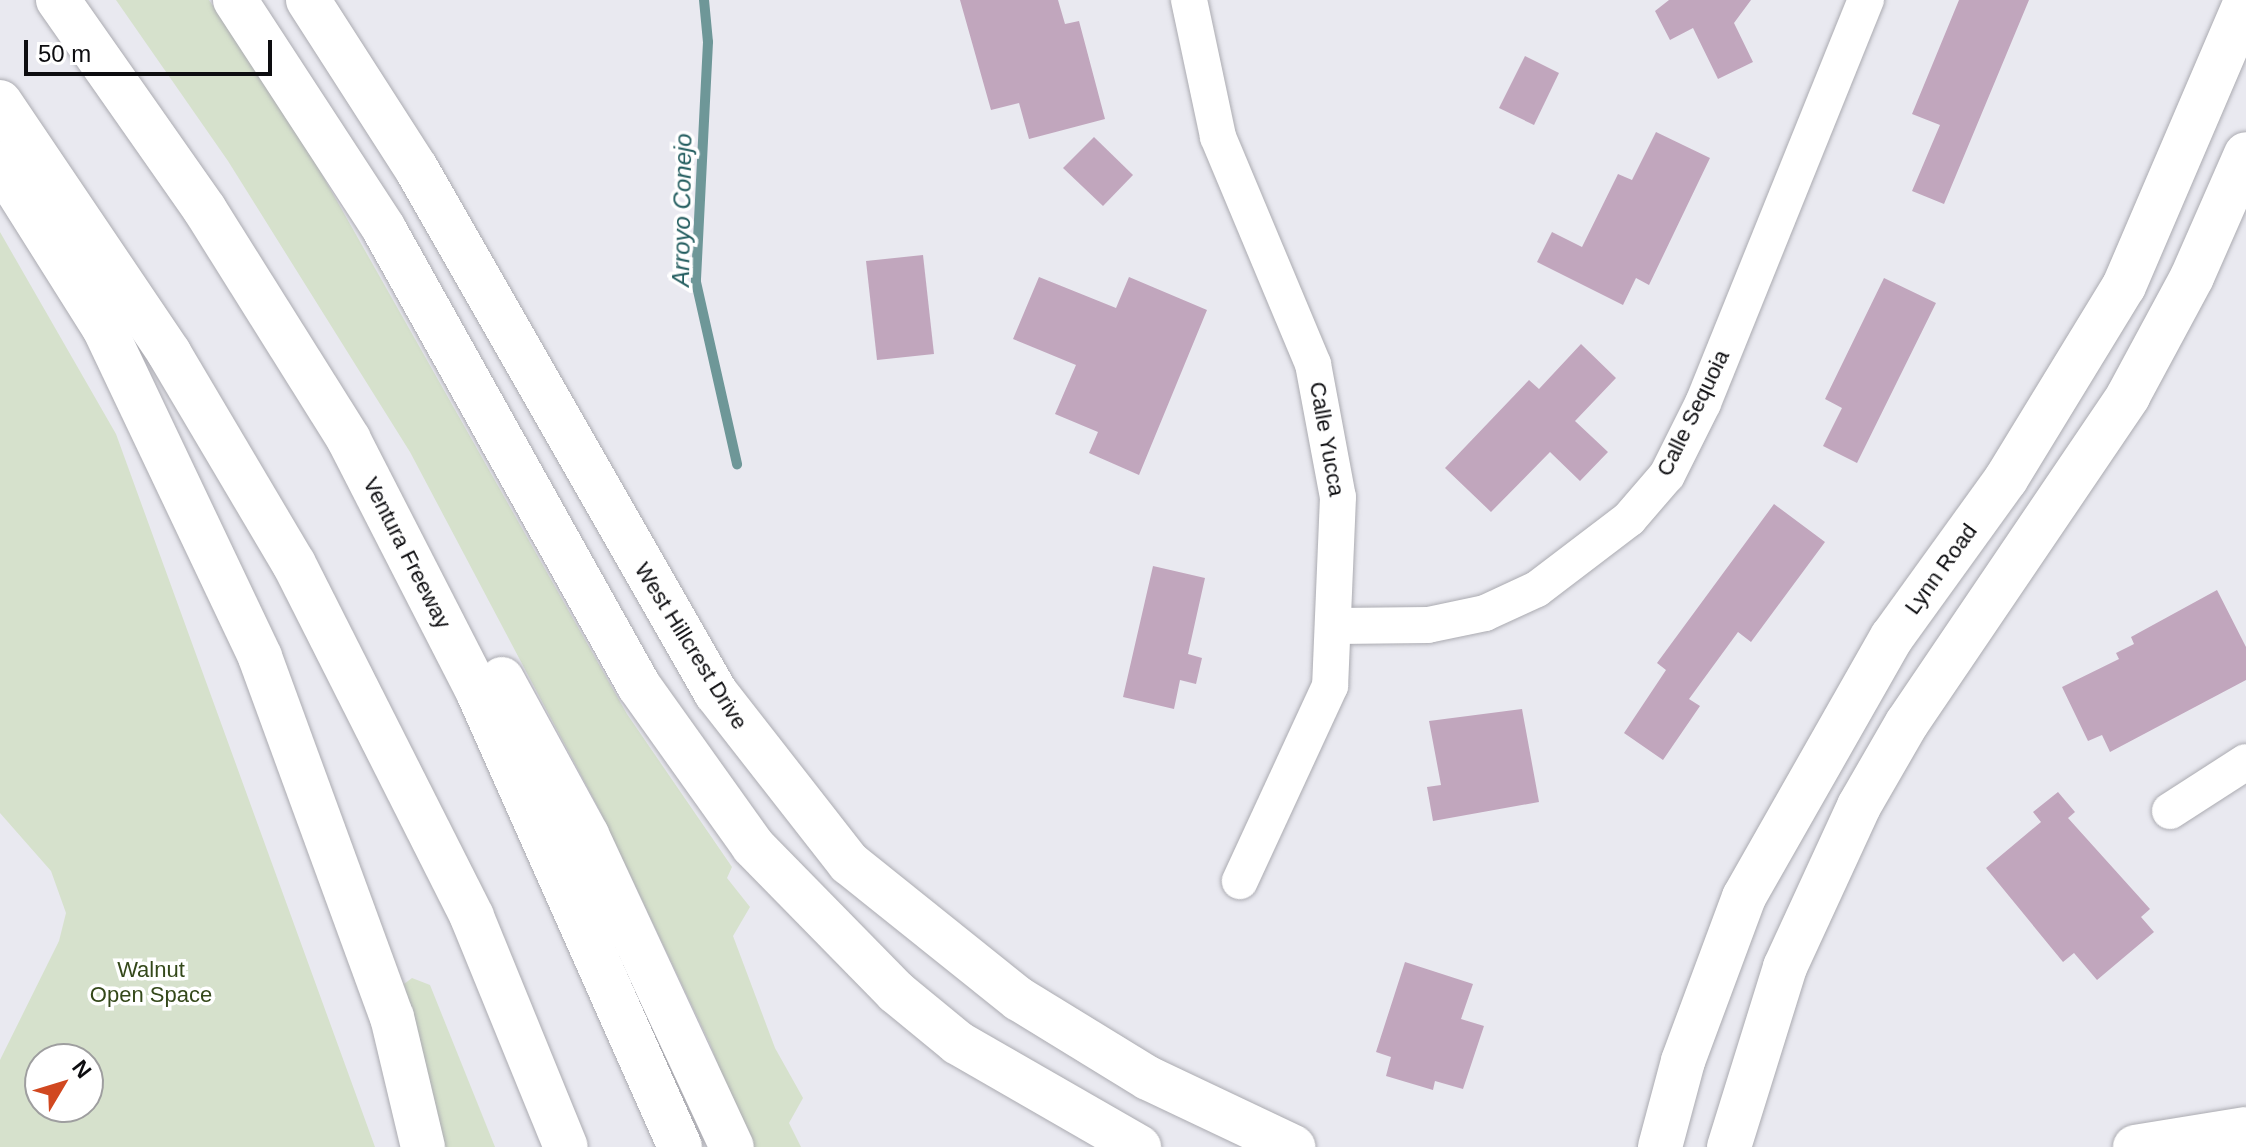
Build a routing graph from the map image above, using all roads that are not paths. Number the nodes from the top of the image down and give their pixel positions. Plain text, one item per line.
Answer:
1 (58, 0) edge
2 (235, 0) edge
3 (308, 0) edge
4 (1189, 0) edge
5 (1866, 0) edge
6 (2246, 2) edge
7 (0, 102) edge
8 (2246, 154) edge
9 (0, 163) edge
10 (349, 440) junction
11 (1337, 626) junction
12 (2246, 762) edge
13 (2170, 811) dead end
14 (1240, 881) dead end
15 (789, 888) junction
16 (914, 921) junction
17 (2246, 1129) edge
18 (423, 1147) edge
19 (566, 1147) edge
20 (680, 1147) edge
21 (732, 1147) edge
22 (1139, 1147) edge
23 (1293, 1147) edge
24 (1660, 1147) edge
25 (1729, 1147) edge
26 (2135, 1147) edge

1 - 10 main road, Ventura Freeway
2 - 15 main road
3 - 16 main road, West Hillcrest Drive
4 - 11 street, Calle Yucca
5 - 11 street, Calle Sequoia
6 - 24 main road, Lynn Road
7 - 19 main road
8 - 25 main road
9 - 18 main road
10 - 20 main road, Ventura Freeway
10 - 21 main road
11 - 14 street, Calle Yucca
12 - 13 street
15 - 16 main road
15 - 22 main road
16 - 23 main road, West Hillcrest Drive
17 - 26 main road

